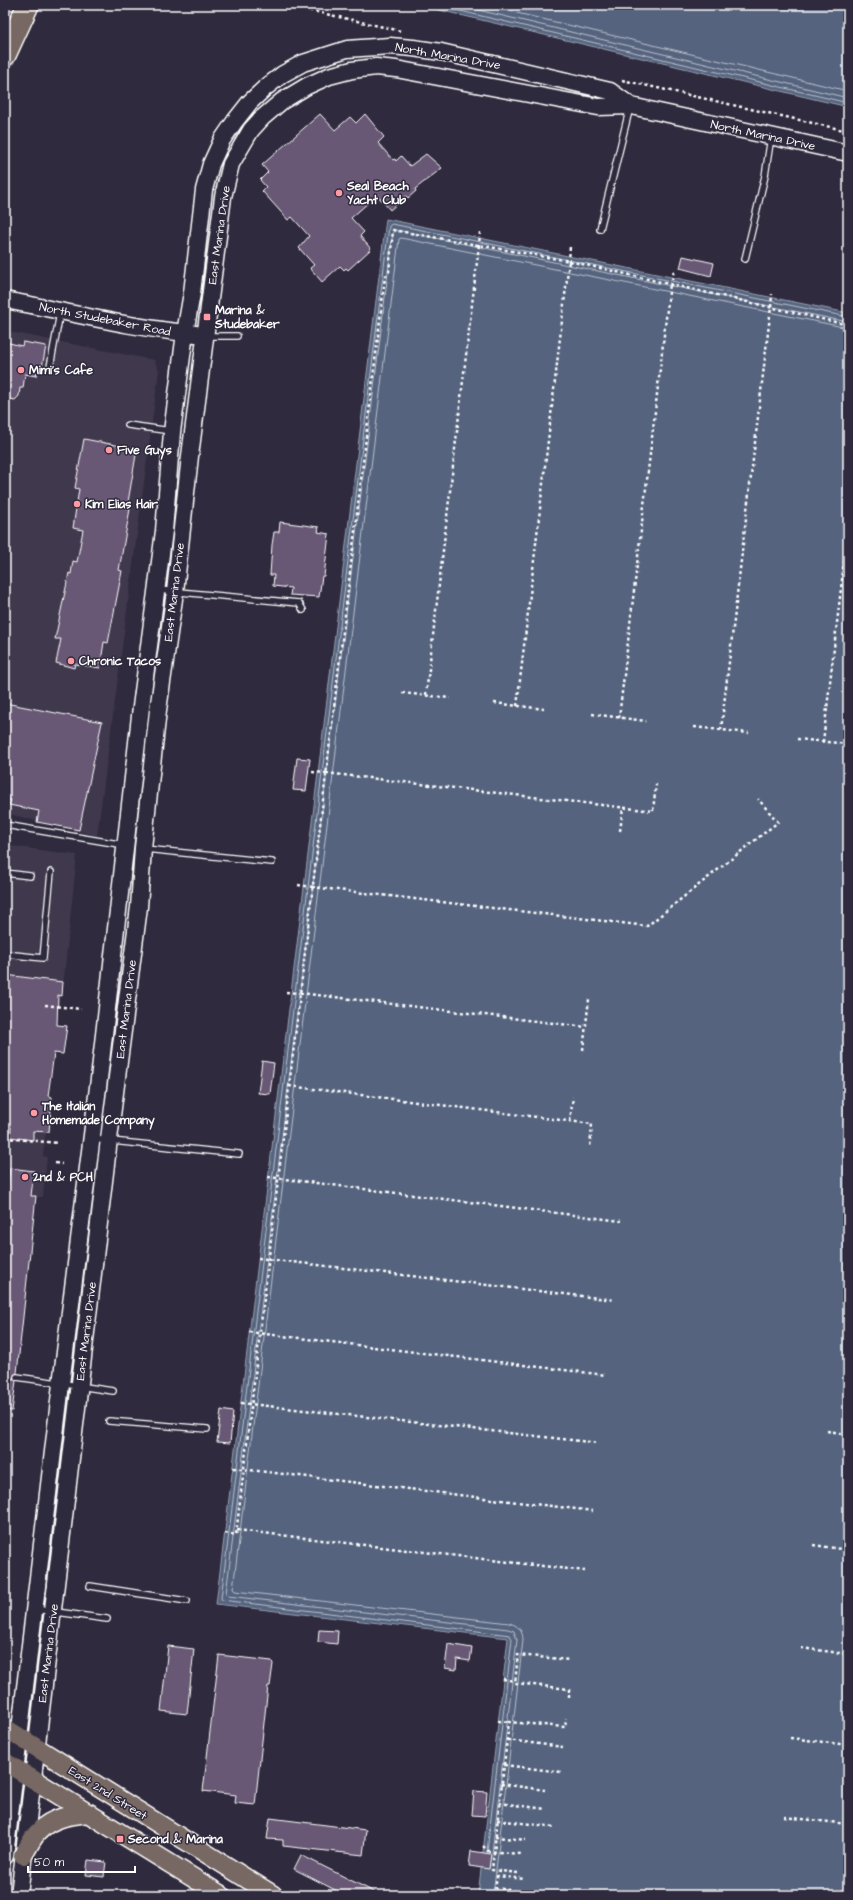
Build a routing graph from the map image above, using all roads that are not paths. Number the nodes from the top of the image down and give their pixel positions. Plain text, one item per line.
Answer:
1 (28, 5) edge
2 (5, 55) edge
3 (631, 106) junction
4 (235, 120) joint
5 (251, 130) joint
6 (772, 137) junction
7 (848, 153) edge
8 (600, 229) dead end
9 (745, 260) dead end
10 (5, 300) edge
11 (61, 311) junction
12 (185, 333) junction
13 (206, 336) junction
14 (237, 336) dead end
15 (50, 367) dead end
16 (128, 425) dead end
17 (172, 432) junction
18 (156, 589) junction
19 (175, 592) junction
20 (303, 610) dead end
21 (5, 825) edge
22 (135, 847) junction
23 (272, 862) dead end
24 (51, 872) dead end
25 (5, 873) edge
26 (30, 876) dead end
27 (5, 954) edge
28 (92, 1139) junction
29 (109, 1139) junction
30 (239, 1154) dead end
31 (17, 1376) dead end
32 (61, 1384) junction
33 (80, 1386) junction
34 (112, 1391) dead end
35 (109, 1421) dead end
36 (207, 1429) dead end
37 (90, 1586) dead end
38 (187, 1601) dead end
39 (35, 1609) junction
40 (52, 1611) junction
41 (107, 1619) dead end
42 (12, 1732) edge
43 (36, 1748) junction
44 (10, 1765) edge
45 (32, 1779) junction
46 (89, 1813) junction
47 (24, 1855) junction
48 (5, 1856) edge
49 (5, 1895) edge
50 (8, 1895) edge
51 (19, 1895) edge
52 (220, 1895) edge
53 (273, 1895) edge

1 - 2 highway
3 - 4 main road, North Marina Drive
3 - 5 main road, North Marina Drive
3 - 6 main road, North Marina Drive
3 - 8 lane
4 - 12 main road, East Marina Drive
5 - 13 main road, East Marina Drive
6 - 7 main road, North Marina Drive
6 - 9 lane
10 - 11 main road, North Studebaker Road
11 - 12 main road, North Studebaker Road
11 - 15 lane
12 - 13 main road, North Studebaker Road
12 - 17 main road, East Marina Drive
13 - 14 lane
13 - 19 main road, East Marina Drive
16 - 17 lane
17 - 18 main road, East Marina Drive
18 - 19 lane
18 - 22 main road, East Marina Drive
19 - 20 lane
19 - 22 main road, East Marina Drive
21 - 22 lane
22 - 23 lane
22 - 28 main road, East Marina Drive
22 - 29 main road, East Marina Drive
24 - 27 lane
25 - 26 lane
28 - 29 lane
28 - 32 main road, East Marina Drive
29 - 30 lane
29 - 33 main road, East Marina Drive
31 - 32 lane
32 - 33 lane
32 - 39 main road, East Marina Drive
33 - 34 lane
33 - 40 main road, East Marina Drive
35 - 36 lane
37 - 38 lane
39 - 40 lane
39 - 42 main road, East Marina Drive
40 - 41 lane
40 - 43 main road, East Marina Drive
42 - 43 main road, East 2nd Street
42 - 44 main road, East Marina Drive
43 - 45 main road, East Marina Drive
43 - 53 main road, East 2nd Street
44 - 45 main road
44 - 48 main road, East Marina Drive
45 - 46 main road
45 - 47 main road, East Marina Drive
46 - 47 main road
46 - 52 main road
47 - 51 main road, East Marina Drive
49 - 50 main road

